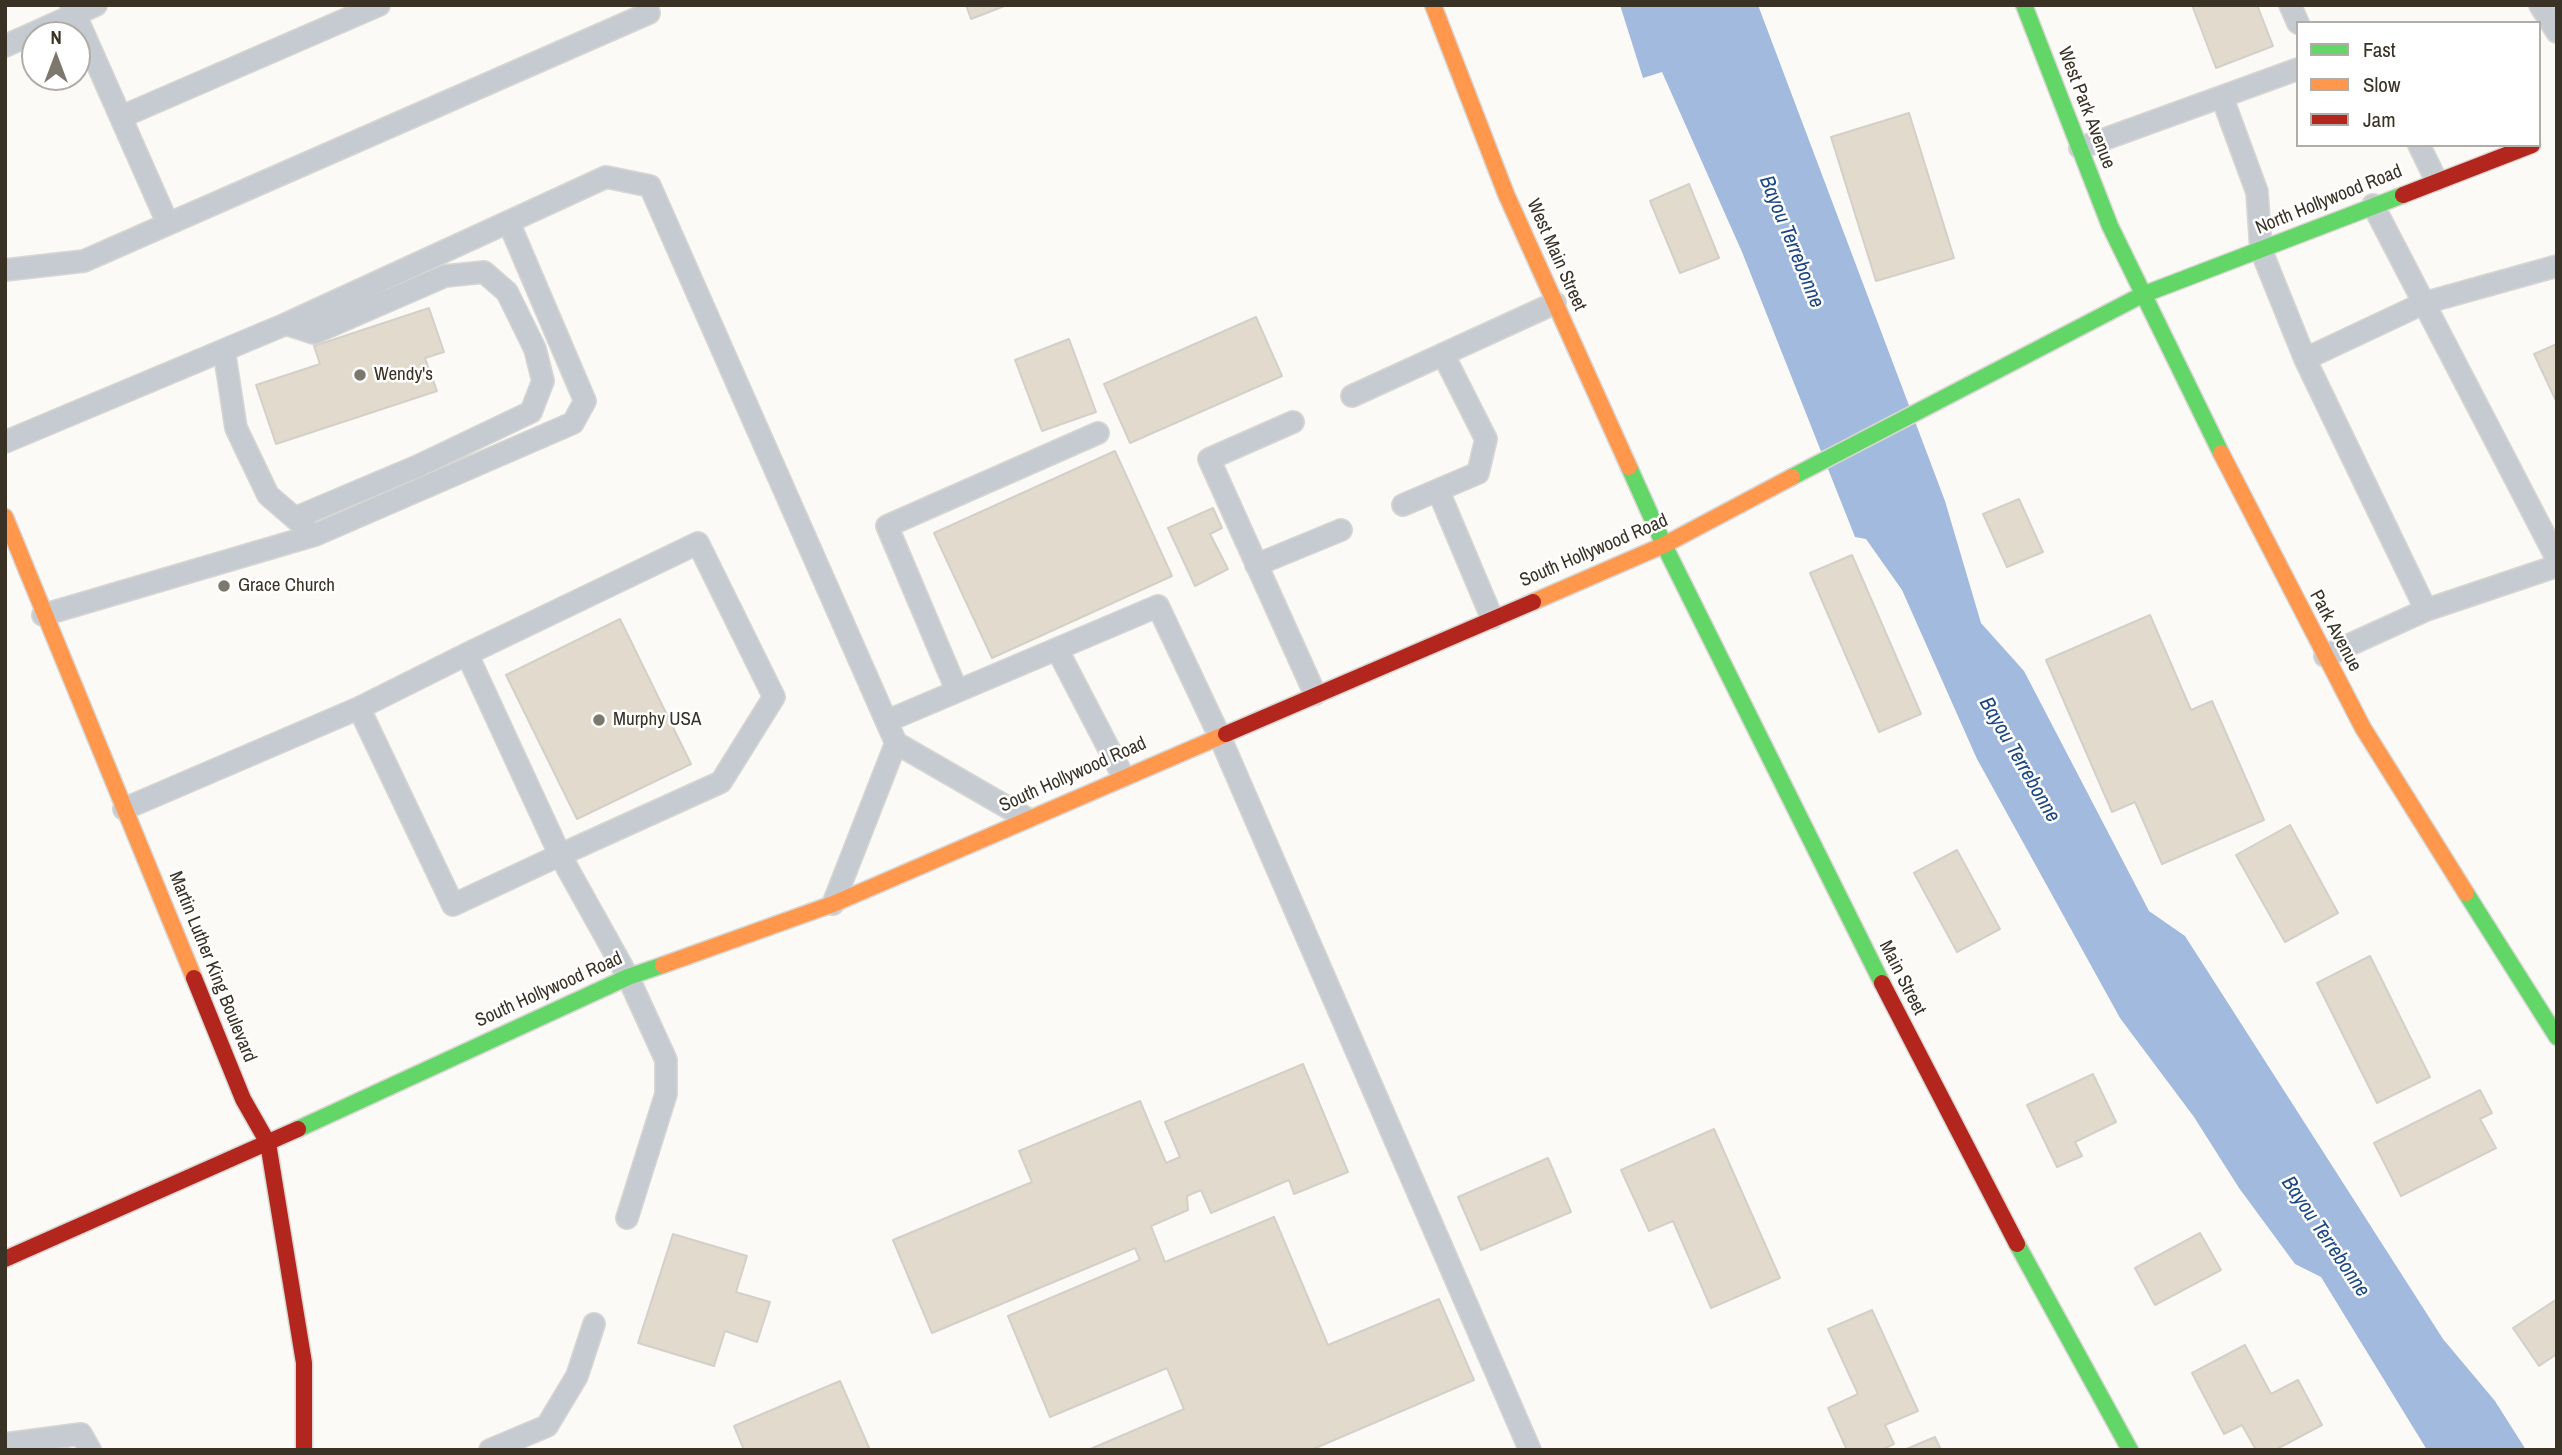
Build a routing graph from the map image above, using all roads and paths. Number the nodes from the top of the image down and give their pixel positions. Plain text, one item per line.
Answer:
1 (96, 5) edge
2 (379, 5) edge
3 (646, 5) edge
4 (1433, 5) edge
5 (2024, 5) edge
6 (2290, 5) edge
7 (2540, 5) edge
8 (73, 10) edge
9 (2297, 21) edge
10 (2557, 32) edge
11 (5, 46) edge
12 (2296, 70) edge
13 (2222, 97) junction
14 (121, 117) junction
15 (2420, 147) edge
16 (2529, 147) edge
17 (2080, 148) junction
18 (2436, 180) junction
19 (2373, 205) junction
20 (509, 223) junction
21 (168, 224) junction
22 (2110, 226) joint
23 (2261, 250) junction
24 (2557, 266) edge
25 (5, 270) edge
26 (2142, 295) junction
27 (1555, 303) junction
28 (2424, 303) junction
29 (286, 324) junction
30 (224, 349) junction
31 (1443, 354) junction
32 (2305, 359) junction
33 (1352, 396) dead end
34 (1293, 422) dead end
35 (1098, 433) dead end
36 (5, 442) edge
37 (1438, 490) junction
38 (1404, 505) dead end
39 (5, 517) edge
40 (1651, 517) joint
41 (295, 518) junction
42 (1341, 530) dead end
43 (315, 535) junction
44 (1664, 545) junction
45 (2557, 559) edge
46 (1256, 565) junction
47 (2557, 566) edge
48 (2426, 610) junction
49 (43, 615) junction
50 (1492, 618) junction
51 (1058, 651) junction
52 (467, 654) junction
53 (2325, 656) junction
54 (957, 691) junction
55 (1315, 694) junction
56 (359, 708) junction
57 (887, 721) junction
58 (1219, 734) junction
59 (896, 743) junction
60 (1123, 776) junction
61 (124, 809) junction
62 (1026, 818) junction
63 (560, 855) junction
64 (833, 904) junction
65 (628, 976) junction
66 (2557, 1037) edge
67 (268, 1143) junction
68 (627, 1218) dead end
69 (5, 1259) edge
70 (594, 1324) dead end
71 (5, 1444) edge
72 (90, 1450) edge
73 (304, 1450) edge
74 (490, 1450) edge
75 (1530, 1450) edge
76 (2130, 1450) edge

1 - 8 lane
2 - 14 lane
3 - 21 lane
4 - 27 main road, West Main Street
5 - 17 main road, West Park Avenue
6 - 9 lane
7 - 10 lane
8 - 11 lane
8 - 14 lane
12 - 13 lane
13 - 17 lane
13 - 23 lane
14 - 21 lane
15 - 18 lane
16 - 18 main road, North Hollywood Road
17 - 22 main road, West Park Avenue
18 - 19 main road, North Hollywood Road
19 - 23 main road, North Hollywood Road
19 - 28 lane
20 - 29 lane
20 - 43 lane
20 - 57 lane
21 - 25 lane
22 - 26 main road, Park Avenue
23 - 26 main road, North Hollywood Road
23 - 32 lane
24 - 28 lane
26 - 44 main road, South Hollywood Road
26 - 53 main road, Park Avenue
27 - 31 lane
27 - 40 main road, West Main Street
28 - 32 lane
28 - 45 lane
29 - 30 lane
29 - 41 lane
30 - 36 lane
30 - 41 lane
31 - 33 lane
31 - 37 lane
32 - 48 lane
34 - 46 lane
35 - 54 lane
37 - 38 lane
37 - 50 lane
39 - 49 main road, Martin Luther King Boulevard
40 - 44 main road, Main Street
41 - 43 lane
42 - 46 lane
43 - 49 lane
44 - 50 main road, South Hollywood Road
44 - 76 main road, Main Street
46 - 55 lane
47 - 48 lane
48 - 53 lane
49 - 61 main road, Martin Luther King Boulevard
50 - 55 main road, South Hollywood Road
51 - 54 lane
51 - 58 lane
51 - 60 lane
52 - 56 lane
52 - 63 lane
52 - 63 lane
53 - 66 main road, Park Avenue
54 - 57 lane
55 - 58 main road, South Hollywood Road
56 - 61 lane
56 - 63 lane
57 - 59 lane
58 - 60 main road, South Hollywood Road
58 - 75 lane
59 - 62 lane
59 - 64 lane
60 - 62 main road, South Hollywood Road
61 - 67 main road, Martin Luther King Boulevard
62 - 64 main road, South Hollywood Road
63 - 65 lane
64 - 65 main road, South Hollywood Road
65 - 67 main road, South Hollywood Road
65 - 68 lane
67 - 69 main road, South Hollywood Road
67 - 73 main road, Martin Luther King Boulevard
70 - 74 lane
71 - 72 lane

